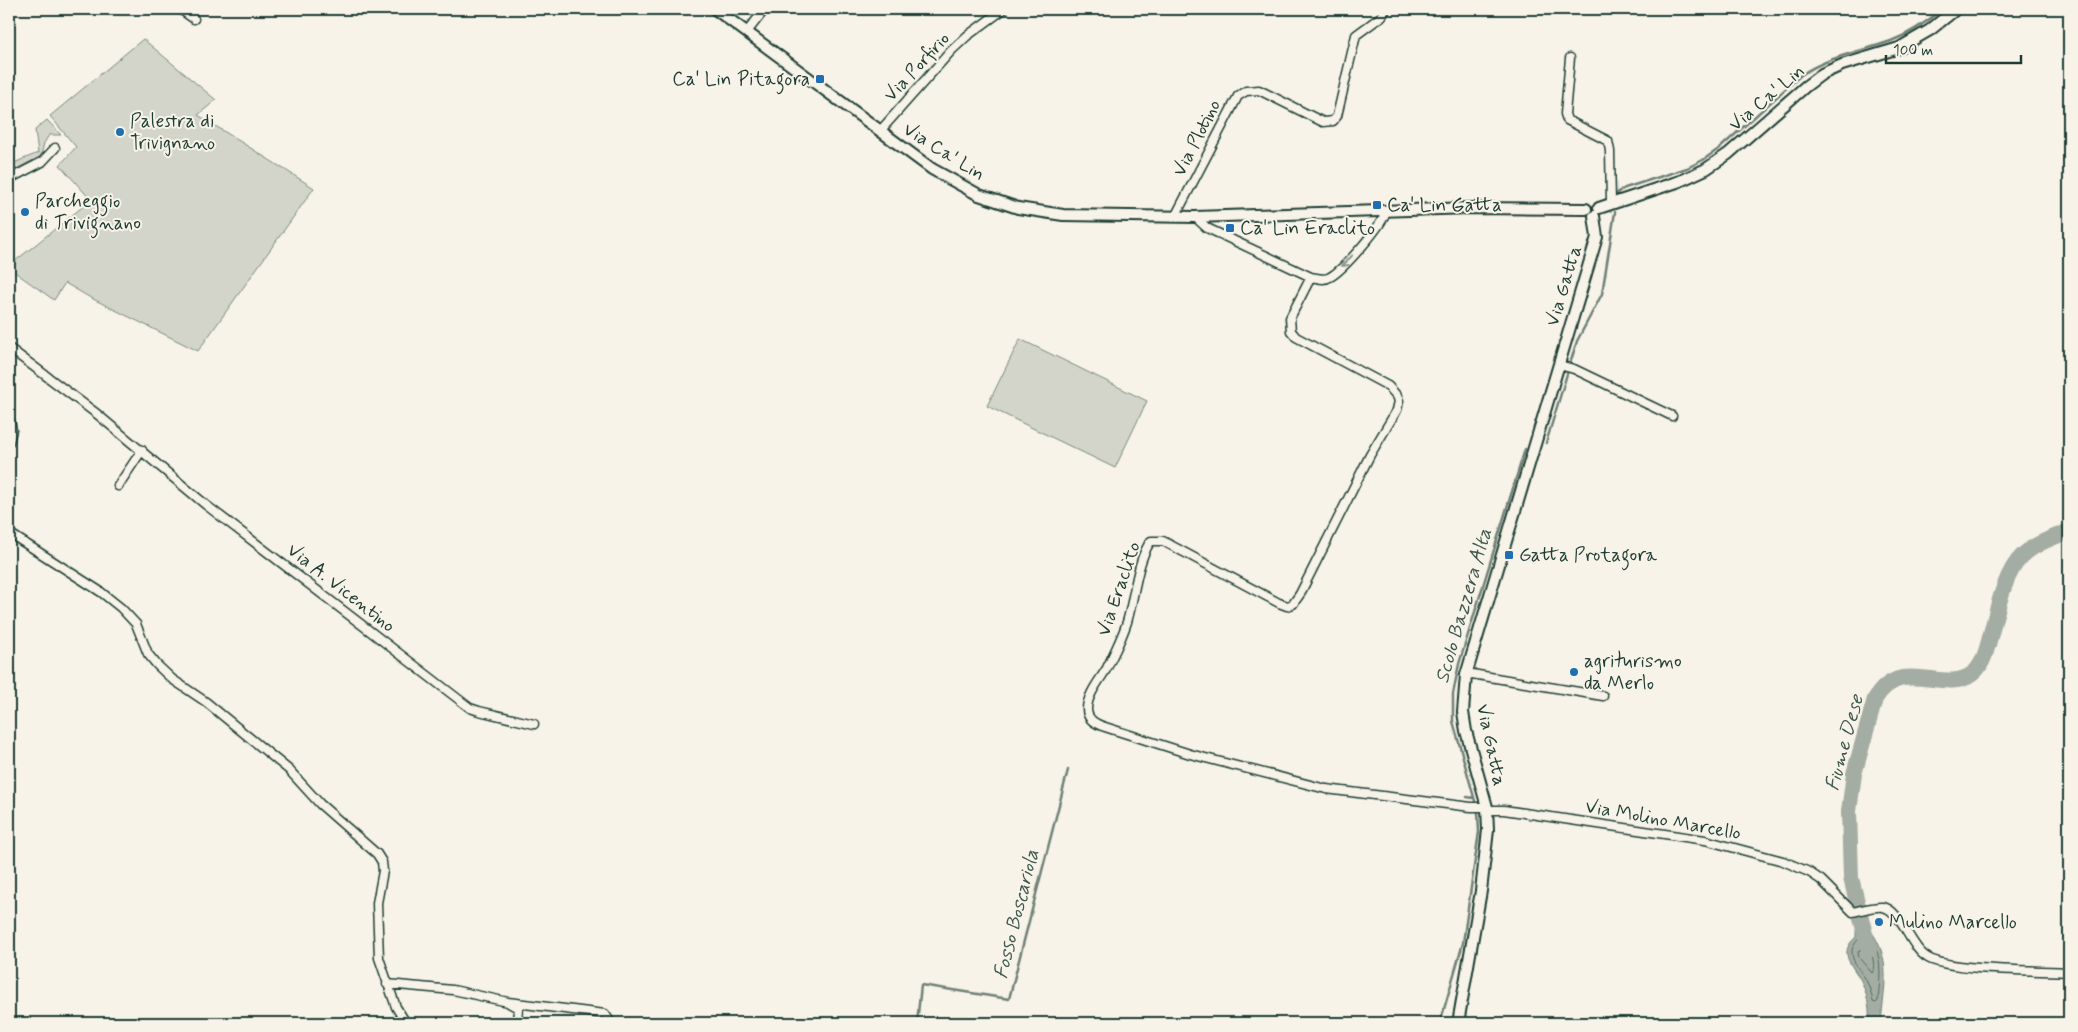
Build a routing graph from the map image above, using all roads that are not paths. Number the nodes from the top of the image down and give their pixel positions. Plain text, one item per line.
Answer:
1 (180, 9) edge
2 (715, 9) edge
3 (766, 9) edge
4 (1004, 9) edge
5 (1386, 9) edge
6 (1956, 9) edge
7 (194, 19) dead end
8 (747, 32) junction
9 (1570, 58) dead end
10 (880, 131) junction
11 (55, 148) dead end
12 (9, 179) edge
13 (1611, 203) junction
14 (1386, 210) junction
15 (1596, 212) junction
16 (1180, 217) junction
17 (1195, 217) junction
18 (1311, 277) junction
19 (9, 348) edge
20 (1564, 367) junction
21 (1672, 416) dead end
22 (9, 417) edge
23 (9, 442) edge
24 (142, 450) junction
25 (118, 486) dead end
26 (9, 534) edge
27 (1466, 675) junction
28 (1603, 696) dead end
29 (534, 724) dead end
30 (1487, 809) junction
31 (2069, 972) edge
32 (387, 984) junction
33 (508, 1002) junction
34 (406, 1023) edge
35 (517, 1023) edge
36 (611, 1023) edge
37 (1458, 1023) edge

1 - 7 street
2 - 8 street, Via Ca' Lin
3 - 8 street
4 - 10 street, Via Porfirio
5 - 16 street, Via Plotino
6 - 13 street, Via Ca' Lin
8 - 10 street, Via Ca' Lin
9 - 13 street
10 - 16 street, Via Ca' Lin
11 - 12 street
13 - 15 street, Via Ca' Lin
14 - 15 street, Via Ca' Lin
14 - 17 street, Via Ca' Lin
14 -> 18 street
15 - 20 street, Via Gatta
16 - 17 street, Via Ca' Lin
17 - 18 street
18 - 30 street, Via Eraclito
19 - 24 street, Via A. Vicentino
20 - 21 street
20 - 27 street, Via Gatta
22 - 23 street
24 - 25 street
24 - 29 street, Via A. Vicentino
26 - 32 street
27 - 28 street
27 - 30 street, Via Gatta
30 - 31 street, Via Molino Marcello
30 - 37 street, Via Gatta
32 - 33 street
32 - 34 street
33 - 35 street
33 - 36 street

